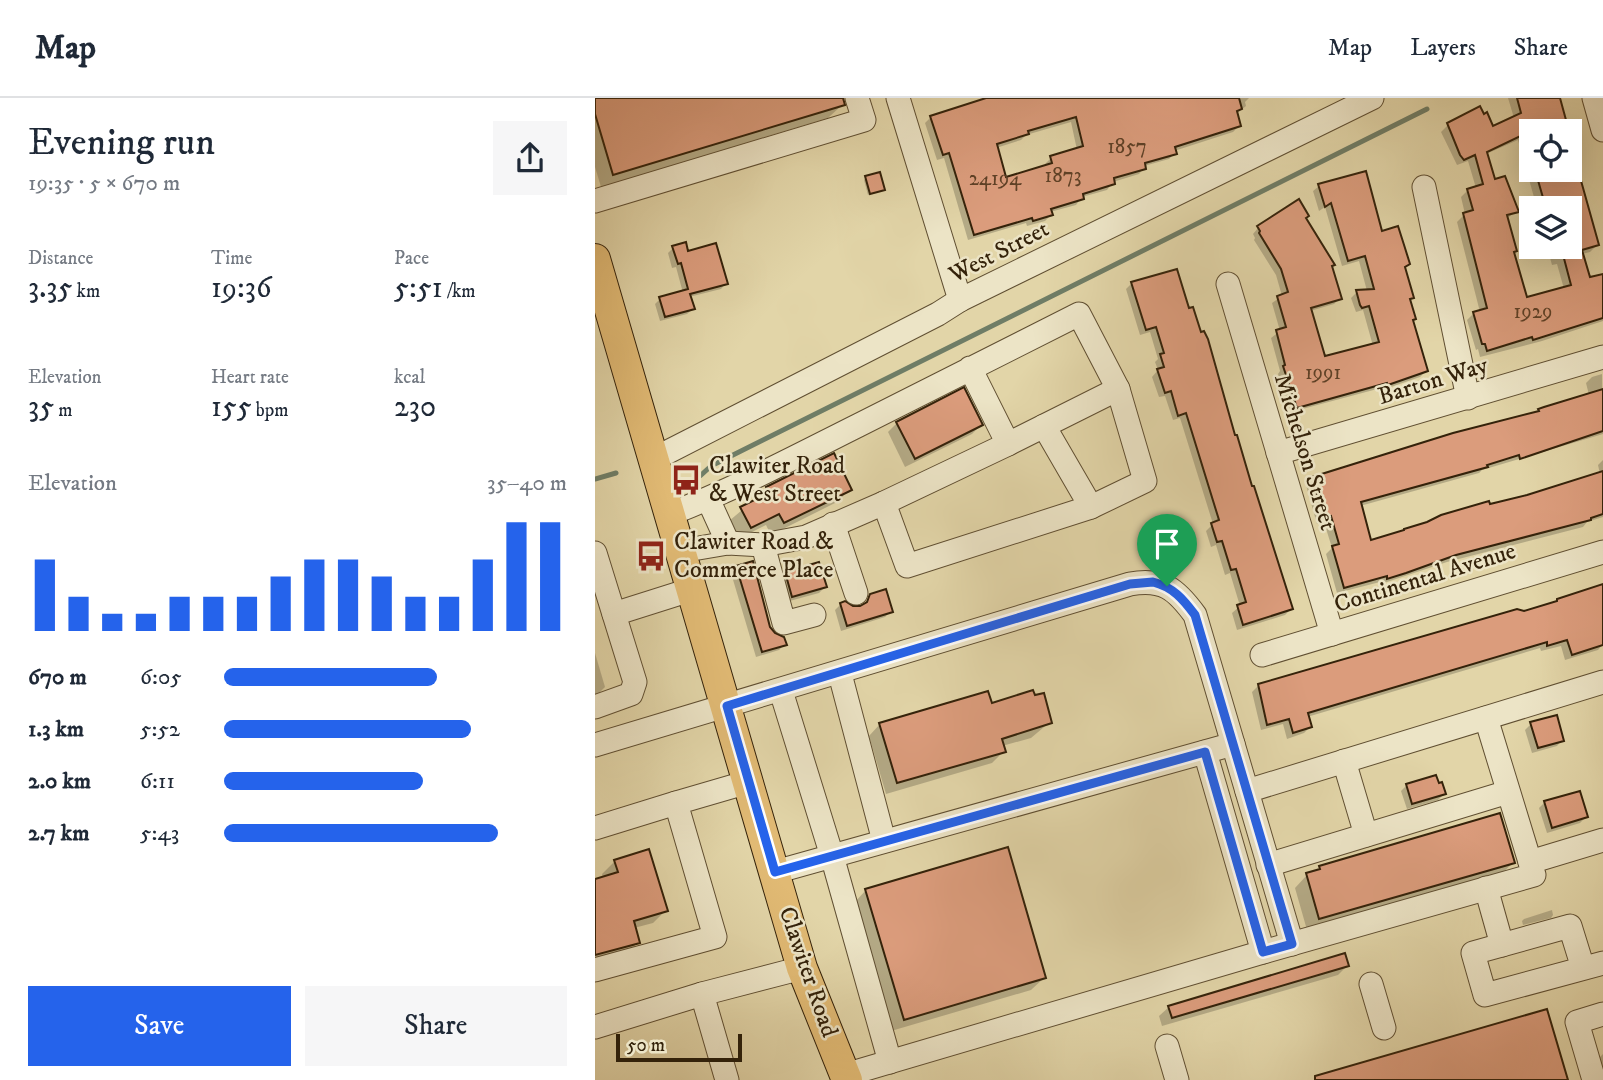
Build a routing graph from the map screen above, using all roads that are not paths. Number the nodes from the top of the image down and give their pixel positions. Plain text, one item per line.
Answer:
1 (857, 98) edge
2 (1371, 98) edge
3 (1594, 98) edge
4 (902, 99) edge
5 (1338, 105) edge
6 (1603, 130) edge
7 (1424, 187) dead end
8 (595, 201) edge
9 (595, 259) edge
10 (1229, 284) dead end
11 (960, 300) junction
12 (1603, 357) edge
13 (970, 368) junction
14 (1118, 389) junction
15 (1468, 398) junction
16 (1044, 426) junction
17 (1008, 444) junction
18 (1278, 453) junction
19 (654, 459) junction
20 (708, 499) junction
21 (884, 503) junction
22 (1091, 507) junction
23 (670, 514) junction
24 (833, 524) junction
25 (728, 543) junction
26 (763, 545) junction
27 (681, 551) junction
28 (1603, 552) edge
29 (595, 553) edge
30 (693, 589) junction
31 (856, 593) dead end
32 (614, 614) junction
33 (814, 615) dead end
34 (1332, 634) junction
35 (1262, 655) dead end
36 (839, 674) junction
37 (1603, 682) edge
38 (781, 691) junction
39 (727, 706) junction
40 (595, 707) edge
41 (1486, 718) junction
42 (1233, 744) junction
43 (595, 745) edge
44 (1205, 752) junction
45 (1344, 761) junction
46 (748, 782) junction
47 (1247, 791) junction
48 (1508, 792) junction
49 (676, 803) junction
50 (595, 828) edge
51 (1366, 835) junction
52 (1603, 840) edge
53 (884, 841) junction
54 (831, 856) junction
55 (1530, 862) junction
56 (1268, 865) junction
57 (775, 872) junction
58 (1486, 888) junction
59 (1292, 944) junction
60 (1502, 945) junction
61 (1263, 952) junction
62 (1593, 966) edge
63 (802, 968) junction
64 (595, 970) edge
65 (1371, 984) dead end
66 (702, 994) junction
67 (1603, 1014) edge
68 (595, 1027) edge
69 (1384, 1028) dead end
70 (1167, 1045) dead end
71 (890, 1062) junction
72 (846, 1077) edge
73 (727, 1080) edge
74 (1177, 1080) edge
75 (1594, 1080) edge

1 - 8 street
2 - 5 street, West Street
3 - 6 street
4 - 11 street
5 - 11 street, West Street
7 - 15 street
9 - 19 main road, Clawiter Road
10 - 18 street, Michelson Street
11 - 19 street, West Street
12 - 15 street, Barton Way
13 - 14 street
13 - 17 street
13 - 20 street
14 - 16 street
14 - 22 street
15 - 18 street, Barton Way
16 - 17 street
16 - 22 street
17 - 21 street
18 - 34 street, Michelson Street
19 - 23 main road, Clawiter Road
20 - 23 street
20 - 25 street
21 - 22 street
21 - 24 street
23 - 27 main road, Clawiter Road
24 - 26 street
24 - 31 street
25 - 26 street
25 - 27 street
26 - 33 street
27 - 30 main road, Clawiter Road
28 - 34 street, Continental Avenue
29 - 32 street
30 - 32 street
30 - 39 main road, Clawiter Road
32 - 40 street
34 - 35 street, Continental Avenue
36 - 38 street
36 - 42 street
36 - 53 street
37 - 41 street
38 - 39 street
38 - 54 street
39 - 43 street
39 - 46 main road, Clawiter Road
41 - 45 street
41 - 48 street
42 - 44 street
42 - 47 street
44 - 53 street
44 - 61 street
45 - 47 street
45 - 51 street
46 - 49 street
46 - 57 main road, Clawiter Road
47 - 56 street
48 - 51 street
48 - 55 street
49 - 50 street
49 - 64 street
51 - 56 street
52 - 55 street
53 - 54 street
54 - 57 street
54 - 71 street
55 - 58 street
56 - 59 street
57 - 63 main road, Clawiter Road
58 - 59 street
58 - 60 street
59 - 61 street
60 - 62 street
60 - 62 street
61 - 71 street
63 - 66 street
63 - 72 main road, Clawiter Road
65 - 69 street
66 - 68 street
66 - 73 street
67 - 75 street
70 - 74 street
71 - 72 street

